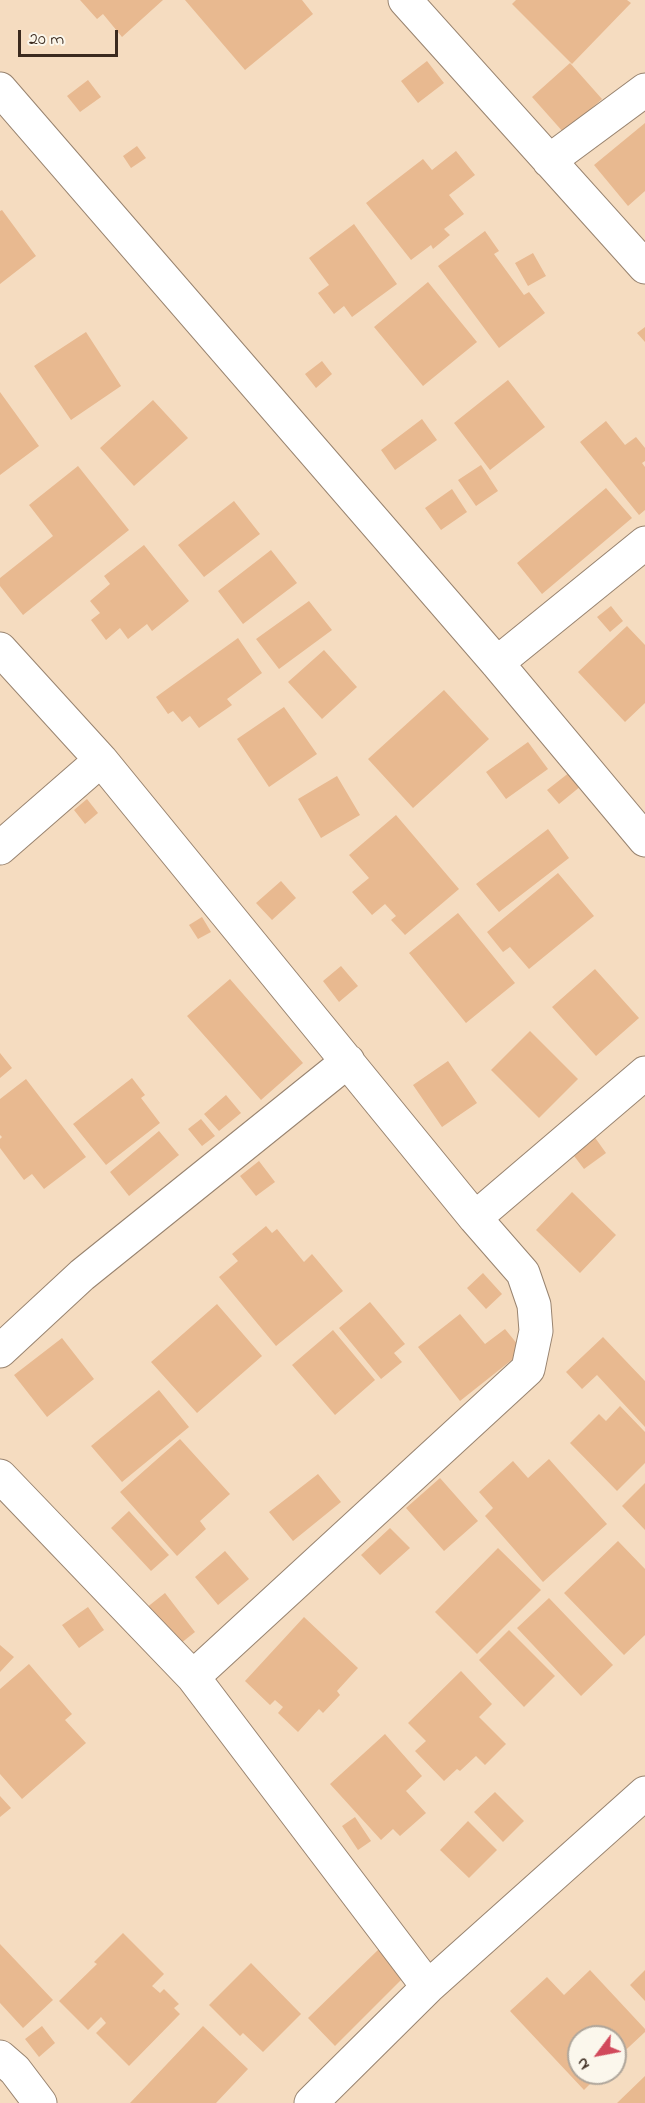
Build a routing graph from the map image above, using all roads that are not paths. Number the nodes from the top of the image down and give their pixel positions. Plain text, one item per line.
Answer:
1 (405, 0) edge
2 (0, 89) edge
3 (645, 90) edge
4 (549, 161) junction
5 (645, 267) edge
6 (645, 543) edge
7 (0, 649) edge
8 (497, 663) junction
9 (101, 760) junction
10 (645, 840) edge
11 (0, 848) edge
12 (348, 1061) junction
13 (645, 1073) edge
14 (475, 1218) junction
15 (0, 1351) edge
16 (0, 1476) edge
17 (193, 1677) junction
18 (645, 1793) edge
19 (428, 1987) junction
20 (0, 2057) edge
21 (40, 2103) edge
22 (311, 2103) edge

1 - 4 street
2 - 8 street
3 - 4 street
4 - 5 street
6 - 8 street
7 - 9 street
8 - 10 street
9 - 11 street
9 - 12 street
12 - 14 street
12 - 15 street
13 - 14 street
14 - 17 street
16 - 17 street
17 - 19 street
18 - 19 street
19 - 22 street
20 - 21 street

